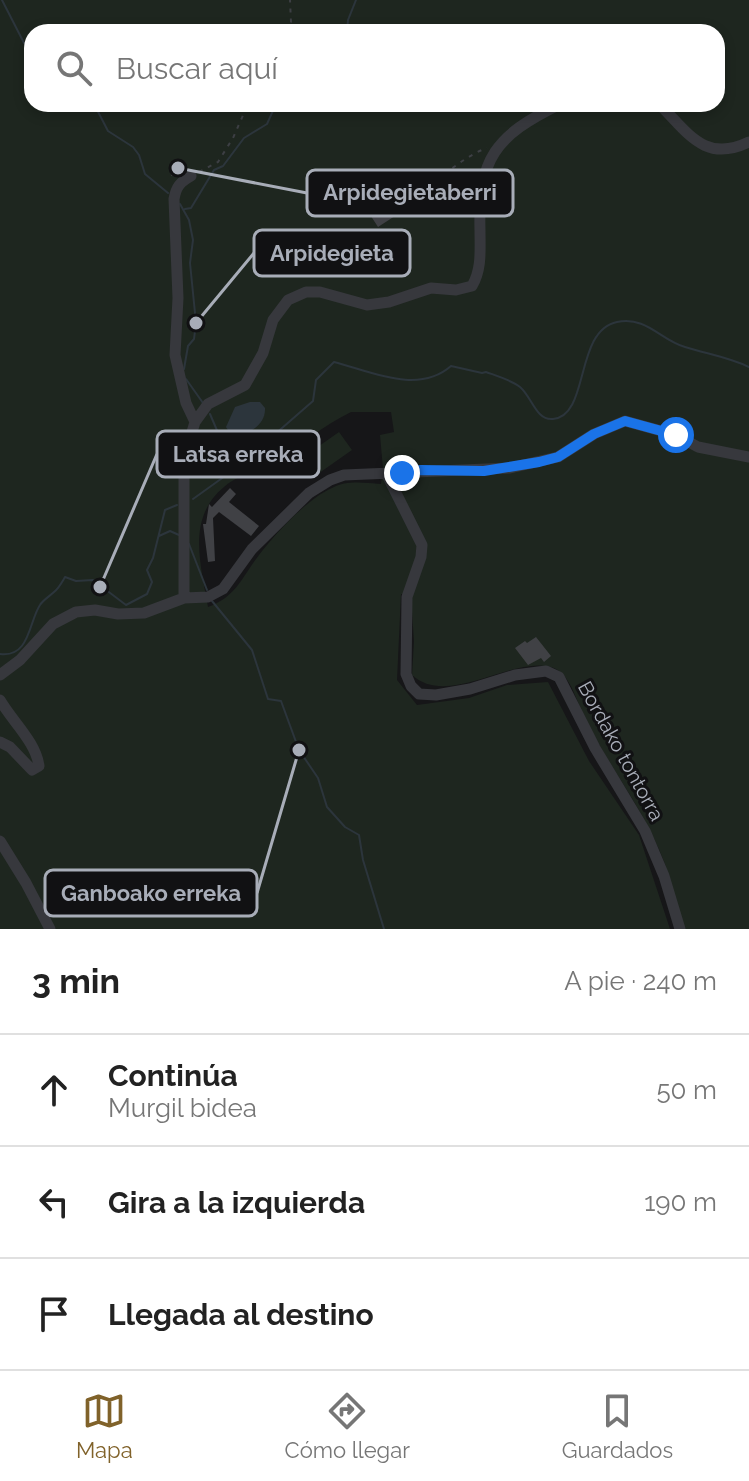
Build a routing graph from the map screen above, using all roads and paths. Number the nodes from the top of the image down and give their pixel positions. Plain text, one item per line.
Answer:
1 (290, 0) edge
2 (288, 24) edge
3 (244, 112) edge
4 (546, 112) edge
5 (667, 112) edge
6 (749, 142) edge
7 (494, 150) junction
8 (191, 176) joint
9 (370, 202) dead end
10 (195, 422) junction
11 (749, 457) edge
12 (387, 475) junction
13 (184, 598) junction
14 (0, 675) edge
15 (0, 700) edge
16 (0, 742) edge
17 (0, 841) edge
18 (50, 929) edge
19 (680, 929) edge

1 - 2 path
3 - 8 path
4 - 7 street
5 - 6 street
7 - 9 path
7 - 10 street
8 - 10 street
10 - 13 street
11 - 12 street
12 - 13 street
12 - 19 street, Bordako tontorra
13 - 14 street
15 - 16 street
17 - 18 street

